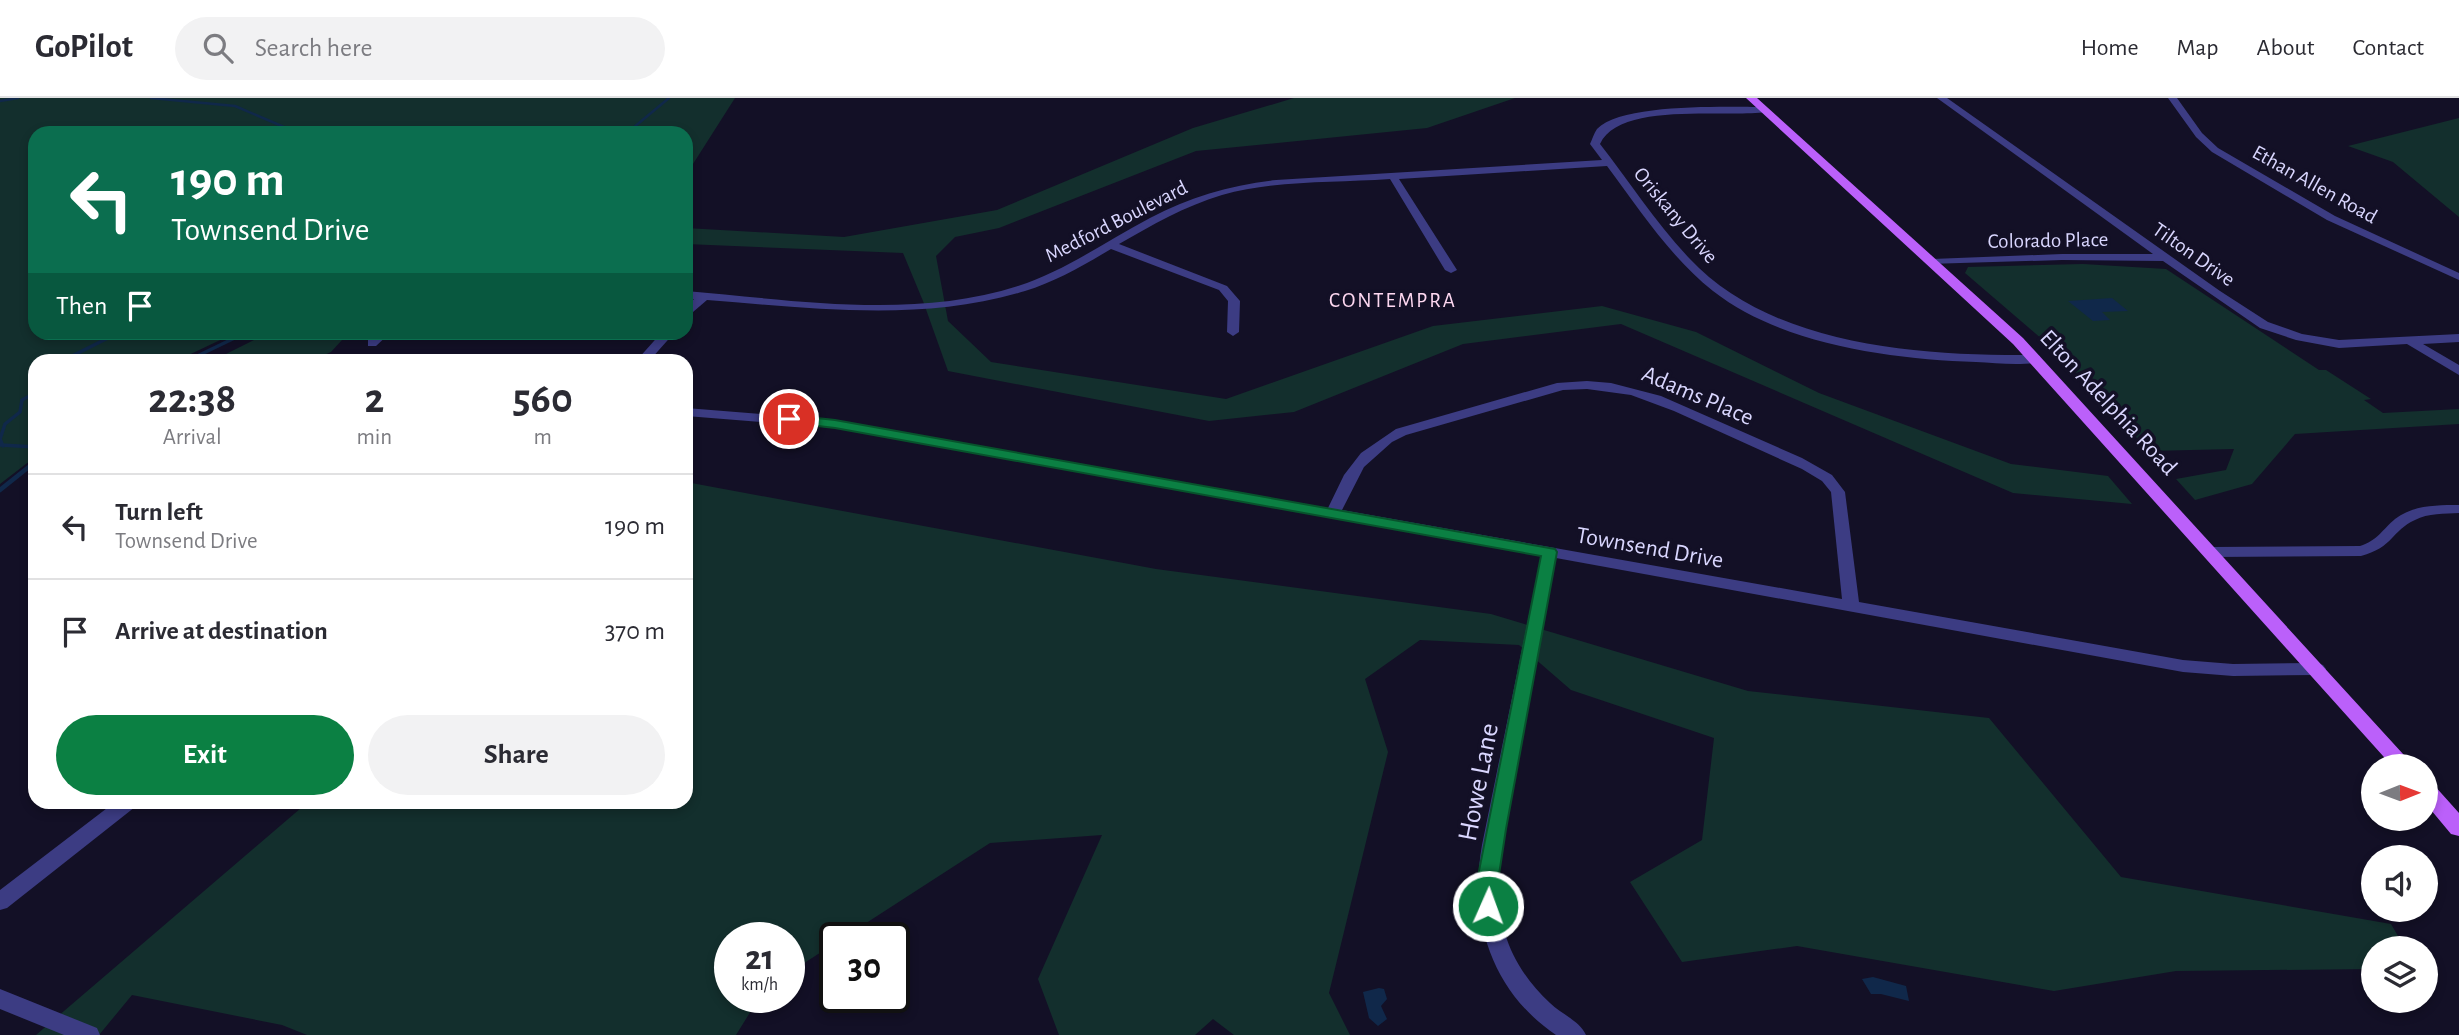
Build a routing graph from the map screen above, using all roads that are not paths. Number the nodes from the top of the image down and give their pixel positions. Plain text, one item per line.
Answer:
1 (1751, 98) edge
2 (1941, 98) edge
3 (2172, 98) edge
4 (1763, 110) junction
5 (1608, 163) junction
6 (1392, 175) junction
7 (1111, 246) junction
8 (2165, 258) junction
9 (1931, 262) junction
10 (1451, 270) dead end
11 (2459, 277) edge
12 (693, 295) edge
13 (704, 296) junction
14 (693, 307) edge
15 (1233, 332) dead end
16 (2459, 338) edge
17 (375, 340) edge
18 (662, 340) edge
19 (2410, 341) junction
20 (372, 343) dead end
21 (649, 354) edge
22 (2035, 359) junction
23 (2459, 371) edge
24 (693, 413) edge
25 (2459, 509) edge
26 (1334, 514) junction
27 (1549, 552) junction
28 (2211, 552) junction
29 (1851, 606) junction
30 (2317, 669) junction
31 (2393, 754) edge
32 (2438, 804) edge
33 (119, 809) edge
34 (2459, 828) edge
35 (0, 902) edge
36 (0, 999) edge
37 (89, 1035) edge
38 (1575, 1035) edge

1 - 4 main road, Elton Adelphia Road
2 - 8 street, Tilton Drive
3 - 11 street, Ethan Allen Road
4 - 5 street, Oriskany Drive
4 - 9 main road, Elton Adelphia Road
5 - 6 street, Medford Boulevard
5 - 22 street, Oriskany Drive
6 - 7 street, Medford Boulevard
6 - 10 street
7 - 13 street, Medford Boulevard
7 - 15 street
8 - 9 street, Colorado Place
8 - 19 street, Tilton Drive
9 - 22 main road, Elton Adelphia Road
12 - 13 street, Medford Boulevard
13 - 14 street
16 - 19 street, Tilton Drive
17 - 20 street
18 - 21 street
19 - 23 street
22 - 28 main road, Elton Adelphia Road
24 - 26 street, Townsend Drive
25 - 28 street
26 - 27 street, Townsend Drive
26 - 29 street, Adams Place
27 - 29 street, Townsend Drive
27 - 38 street, Howe Lane
28 - 30 main road, Elton Adelphia Road
29 - 30 street, Townsend Drive
30 - 31 main road, Elton Adelphia Road
32 - 34 main road
33 - 35 street
36 - 37 street

